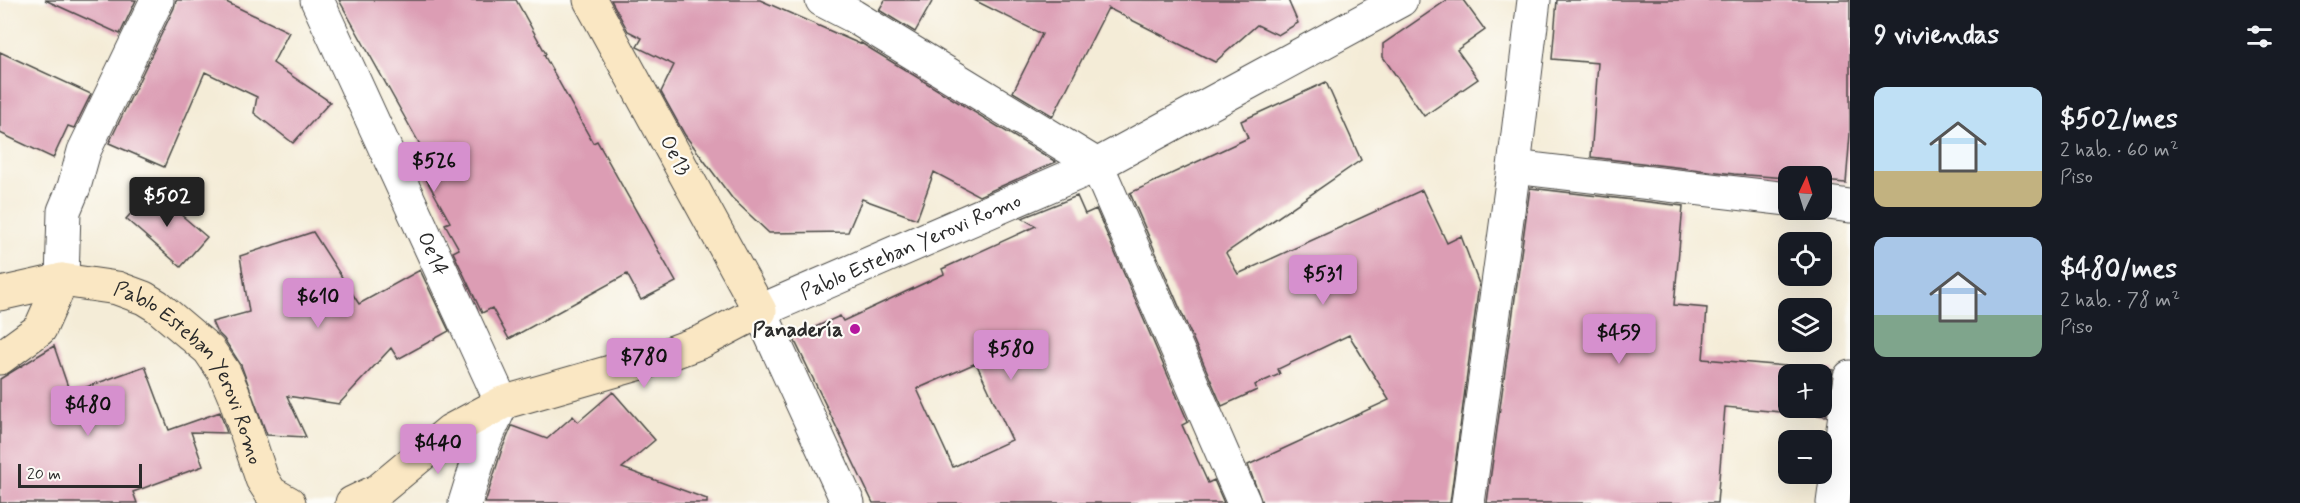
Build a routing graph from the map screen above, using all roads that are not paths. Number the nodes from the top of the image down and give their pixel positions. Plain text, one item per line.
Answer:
1 (157, 0) edge
2 (590, 0) edge
3 (822, 0) edge
4 (1401, 0) edge
5 (1534, 0) edge
6 (313, 2) edge
7 (857, 8) edge
8 (1097, 165) junction
9 (1514, 167) junction
10 (1778, 198) edge
11 (1832, 204) edge
12 (1850, 206) edge
13 (62, 280) junction
14 (0, 294) edge
15 (760, 311) junction
16 (0, 358) edge
17 (1850, 377) edge
18 (502, 403) junction
19 (289, 503) edge
20 (352, 503) edge
21 (465, 503) edge
22 (848, 503) edge
23 (1244, 503) edge
24 (1468, 503) edge
25 (1833, 503) edge

1 - 13 street
2 - 15 main road, Oe13
3 - 7 street
4 - 8 street, Pablo Esteban Yerovi Romo
5 - 9 street
6 - 18 street, Oe14
7 - 8 street
8 - 15 street, Pablo Esteban Yerovi Romo
8 - 23 street
9 - 10 street
9 - 24 street
11 - 12 street
13 - 14 main road, Pablo Esteban Yerovi Romo
13 - 16 main road
13 - 19 main road, Pablo Esteban Yerovi Romo
15 - 18 main road, Pablo Esteban Yerovi Romo
15 - 22 street
17 - 25 street
18 - 20 main road, Pablo Esteban Yerovi Romo
18 - 21 street

